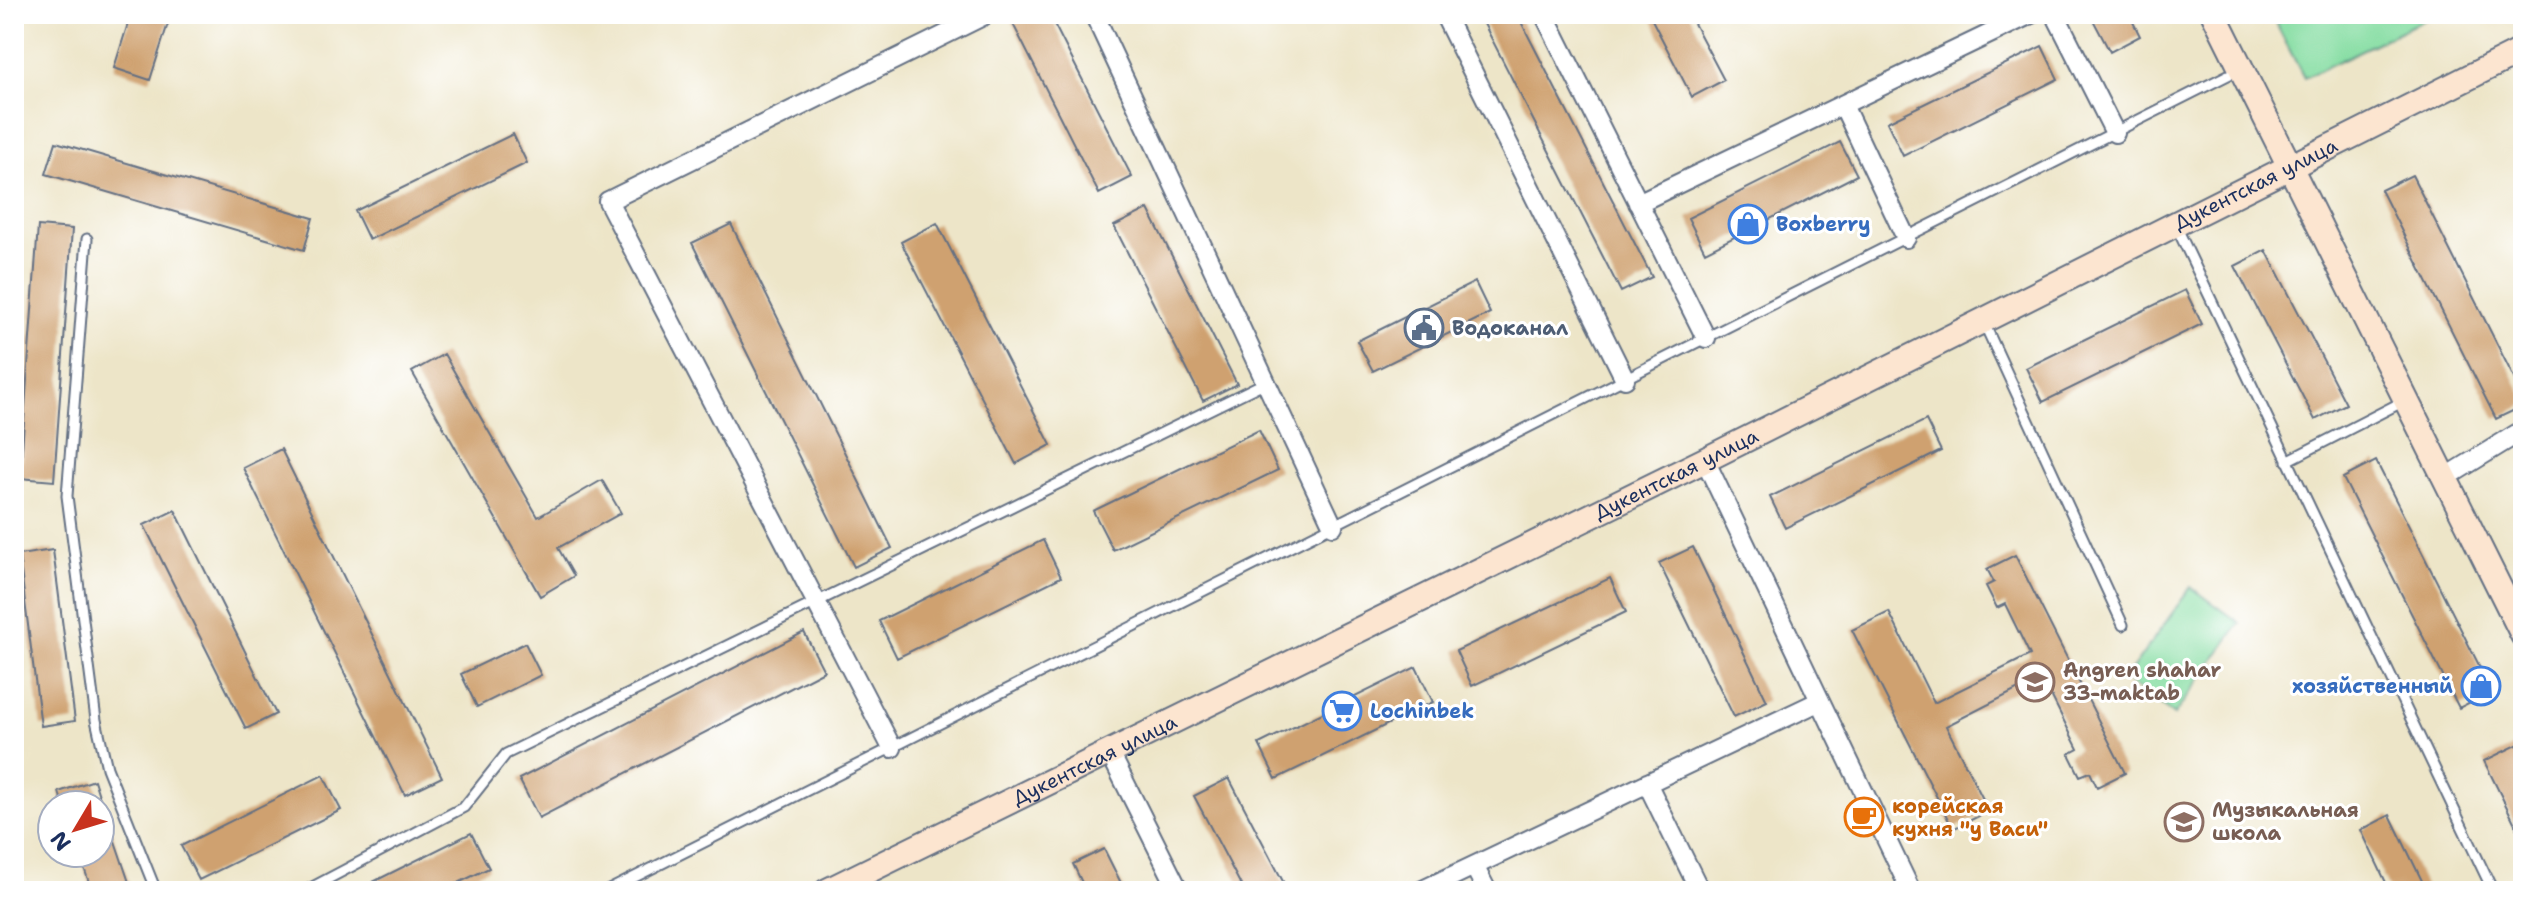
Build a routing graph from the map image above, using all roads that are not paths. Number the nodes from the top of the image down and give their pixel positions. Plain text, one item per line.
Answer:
1 (987, 14) edge
2 (1094, 14) edge
3 (1444, 14) edge
4 (1544, 14) edge
5 (2031, 14) edge
6 (2055, 14) edge
7 (2214, 14) edge
8 (2523, 50) edge
9 (2241, 68) junction
10 (1843, 105) junction
11 (2115, 133) junction
12 (2290, 165) junction
13 (1638, 203) junction
14 (2175, 223) junction
15 (1906, 238) junction
16 (87, 239) dead end
17 (1983, 320) junction
18 (1706, 338) junction
19 (1625, 379) junction
20 (1266, 382) junction
21 (2407, 400) junction
22 (2523, 430) edge
23 (1705, 460) junction
24 (2287, 461) junction
25 (2445, 478) junction
26 (1333, 526) junction
27 (817, 602) junction
28 (2123, 625) dead end
29 (2523, 635) edge
30 (1820, 701) junction
31 (892, 748) junction
32 (1109, 751) junction
33 (1647, 783) junction
34 (1474, 866) junction
35 (156, 891) edge
36 (305, 891) edge
37 (607, 891) edge
38 (827, 891) edge
39 (1179, 891) edge
40 (1421, 891) edge
41 (1487, 891) edge
42 (1700, 891) edge
43 (1911, 891) edge
44 (2493, 891) edge

1 - 27 street
2 - 20 street
3 - 19 street
4 - 13 street
5 - 10 street
6 - 11 street
7 - 9 main road
8 - 12 main road, Дукентская улица
9 - 11 lane
9 - 12 main road
10 - 13 street
10 - 15 street
11 - 15 lane
12 - 14 main road, Дукентская улица
12 - 21 main road
13 - 18 street
14 - 17 main road, Дукентская улица
14 - 24 lane
15 - 18 lane
16 - 35 lane
17 - 23 main road, Дукентская улица
17 - 28 lane
18 - 19 lane
19 - 26 lane
20 - 26 street
20 - 27 lane
21 - 24 lane
21 - 25 main road
22 - 25 street
23 - 30 street
23 - 32 main road, Дукентская улица
24 - 44 lane
25 - 29 main road
26 - 31 lane
27 - 31 street
27 - 36 lane
30 - 33 street
30 - 43 street
31 - 37 lane
32 - 38 main road, Дукентская улица
32 - 39 street
33 - 34 street
33 - 42 street
34 - 40 street
34 - 41 street

